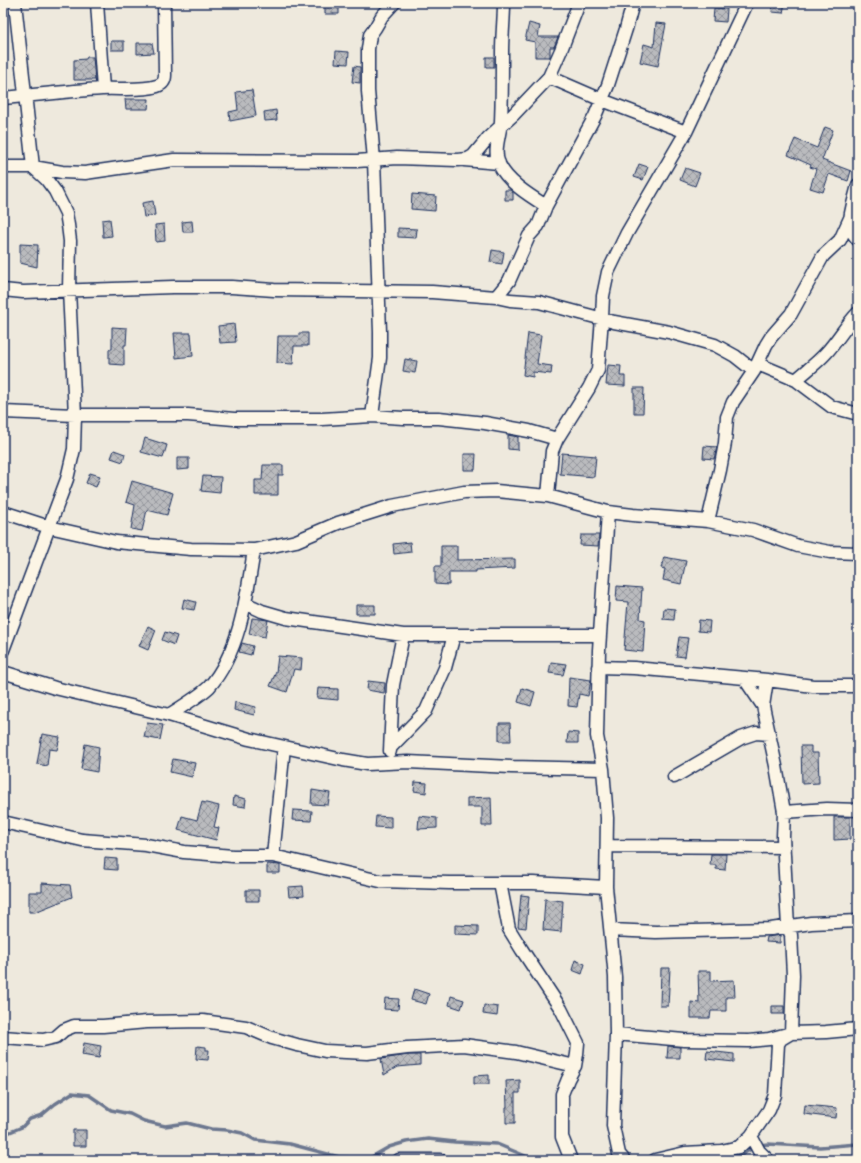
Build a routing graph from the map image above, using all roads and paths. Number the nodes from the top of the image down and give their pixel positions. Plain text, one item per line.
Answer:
1 (15, 3) edge
2 (97, 3) edge
3 (164, 3) edge
4 (394, 3) edge
5 (504, 3) edge
6 (579, 3) edge
7 (632, 3) edge
8 (747, 3) edge
9 (549, 76) junction
10 (103, 89) junction
11 (25, 96) junction
12 (3, 98) edge
13 (602, 100) junction
14 (501, 127) junction
15 (686, 132) junction
16 (374, 160) junction
17 (463, 160) junction
18 (498, 163) junction
19 (3, 167) edge
20 (33, 167) junction
21 (858, 185) edge
22 (546, 206) junction
23 (851, 216) junction
24 (858, 240) edge
25 (3, 290) edge
26 (69, 290) junction
27 (379, 292) junction
28 (496, 297) junction
29 (858, 313) edge
30 (602, 318) junction
31 (756, 368) junction
32 (796, 380) junction
33 (3, 412) edge
34 (858, 414) edge
35 (75, 415) junction
36 (372, 416) junction
37 (557, 438) junction
38 (548, 496) junction
39 (3, 512) edge
40 (608, 512) junction
41 (708, 521) junction
42 (49, 527) junction
43 (254, 550) junction
44 (858, 553) edge
45 (245, 603) junction
46 (403, 635) junction
47 (454, 635) junction
48 (600, 635) junction
49 (3, 650) edge
50 (598, 667) junction
51 (3, 672) edge
52 (744, 678) junction
53 (767, 680) junction
54 (858, 686) edge
55 (763, 706) junction
56 (169, 715) junction
57 (769, 734) junction
58 (284, 747) junction
59 (391, 747) junction
60 (387, 764) junction
61 (602, 769) junction
62 (674, 777) dead end
63 (858, 810) edge
64 (784, 812) junction
65 (3, 822) edge
66 (607, 846) junction
67 (784, 847) junction
68 (273, 856) junction
69 (500, 883) junction
70 (606, 887) junction
71 (858, 921) edge
72 (788, 927) junction
73 (611, 930) junction
74 (858, 1029) edge
75 (791, 1033) junction
76 (616, 1034) junction
77 (3, 1037) edge
78 (575, 1066) junction
79 (751, 1136) junction
80 (399, 1160) edge
81 (440, 1160) edge
82 (571, 1160) edge
83 (624, 1160) edge
84 (655, 1160) edge
85 (768, 1160) edge

1 - 11 street
2 - 10 street
3 - 10 street
4 - 16 street
5 - 14 street
6 - 9 street
7 - 13 street
8 - 15 street
9 - 13 street
9 - 14 street
10 - 11 street
11 - 12 street
11 - 20 street
13 - 15 street
13 - 22 street
14 - 17 street
14 - 18 street
15 - 30 street
16 - 17 street
16 - 20 street
16 - 27 street
17 - 18 street
18 - 22 street
19 - 20 street
20 - 26 street
21 - 23 street
22 - 28 street
23 - 24 street
23 - 31 street
25 - 26 street
26 - 27 street
26 - 35 street
27 - 28 street
27 - 36 street
28 - 30 street
29 - 32 street
30 - 31 street
30 - 37 street
31 - 32 street
31 - 41 street
32 - 34 street
33 - 35 street
35 - 36 street
35 - 42 street
36 - 37 street
37 - 38 street
38 - 40 street
38 - 43 street
39 - 42 street
40 - 41 street
40 - 48 street
41 - 44 street
42 - 43 street
42 - 49 street
43 - 45 street
45 - 46 street
45 - 56 street
46 - 47 street
46 - 59 street
47 - 48 street
47 - 59 street
48 - 50 street
50 - 52 street
50 - 61 street
51 - 56 street
52 - 53 street
52 - 55 street
53 - 54 street
53 - 55 street
55 - 57 street
56 - 58 street
57 - 62 street
57 - 64 street
58 - 60 street
58 - 68 street
59 - 60 street
60 - 61 street
61 - 66 street
63 - 64 street
64 - 67 street
65 - 68 street
66 - 67 street
66 - 70 street
67 - 72 street
68 - 69 street
69 - 70 street
69 - 78 street
70 - 73 street
71 - 72 street
72 - 73 street
72 - 75 street
73 - 76 street
74 - 75 street
75 - 76 street
75 - 79 street
76 - 83 street
77 - 78 street
78 - 82 street
79 - 84 street
79 - 85 street
80 - 81 street

